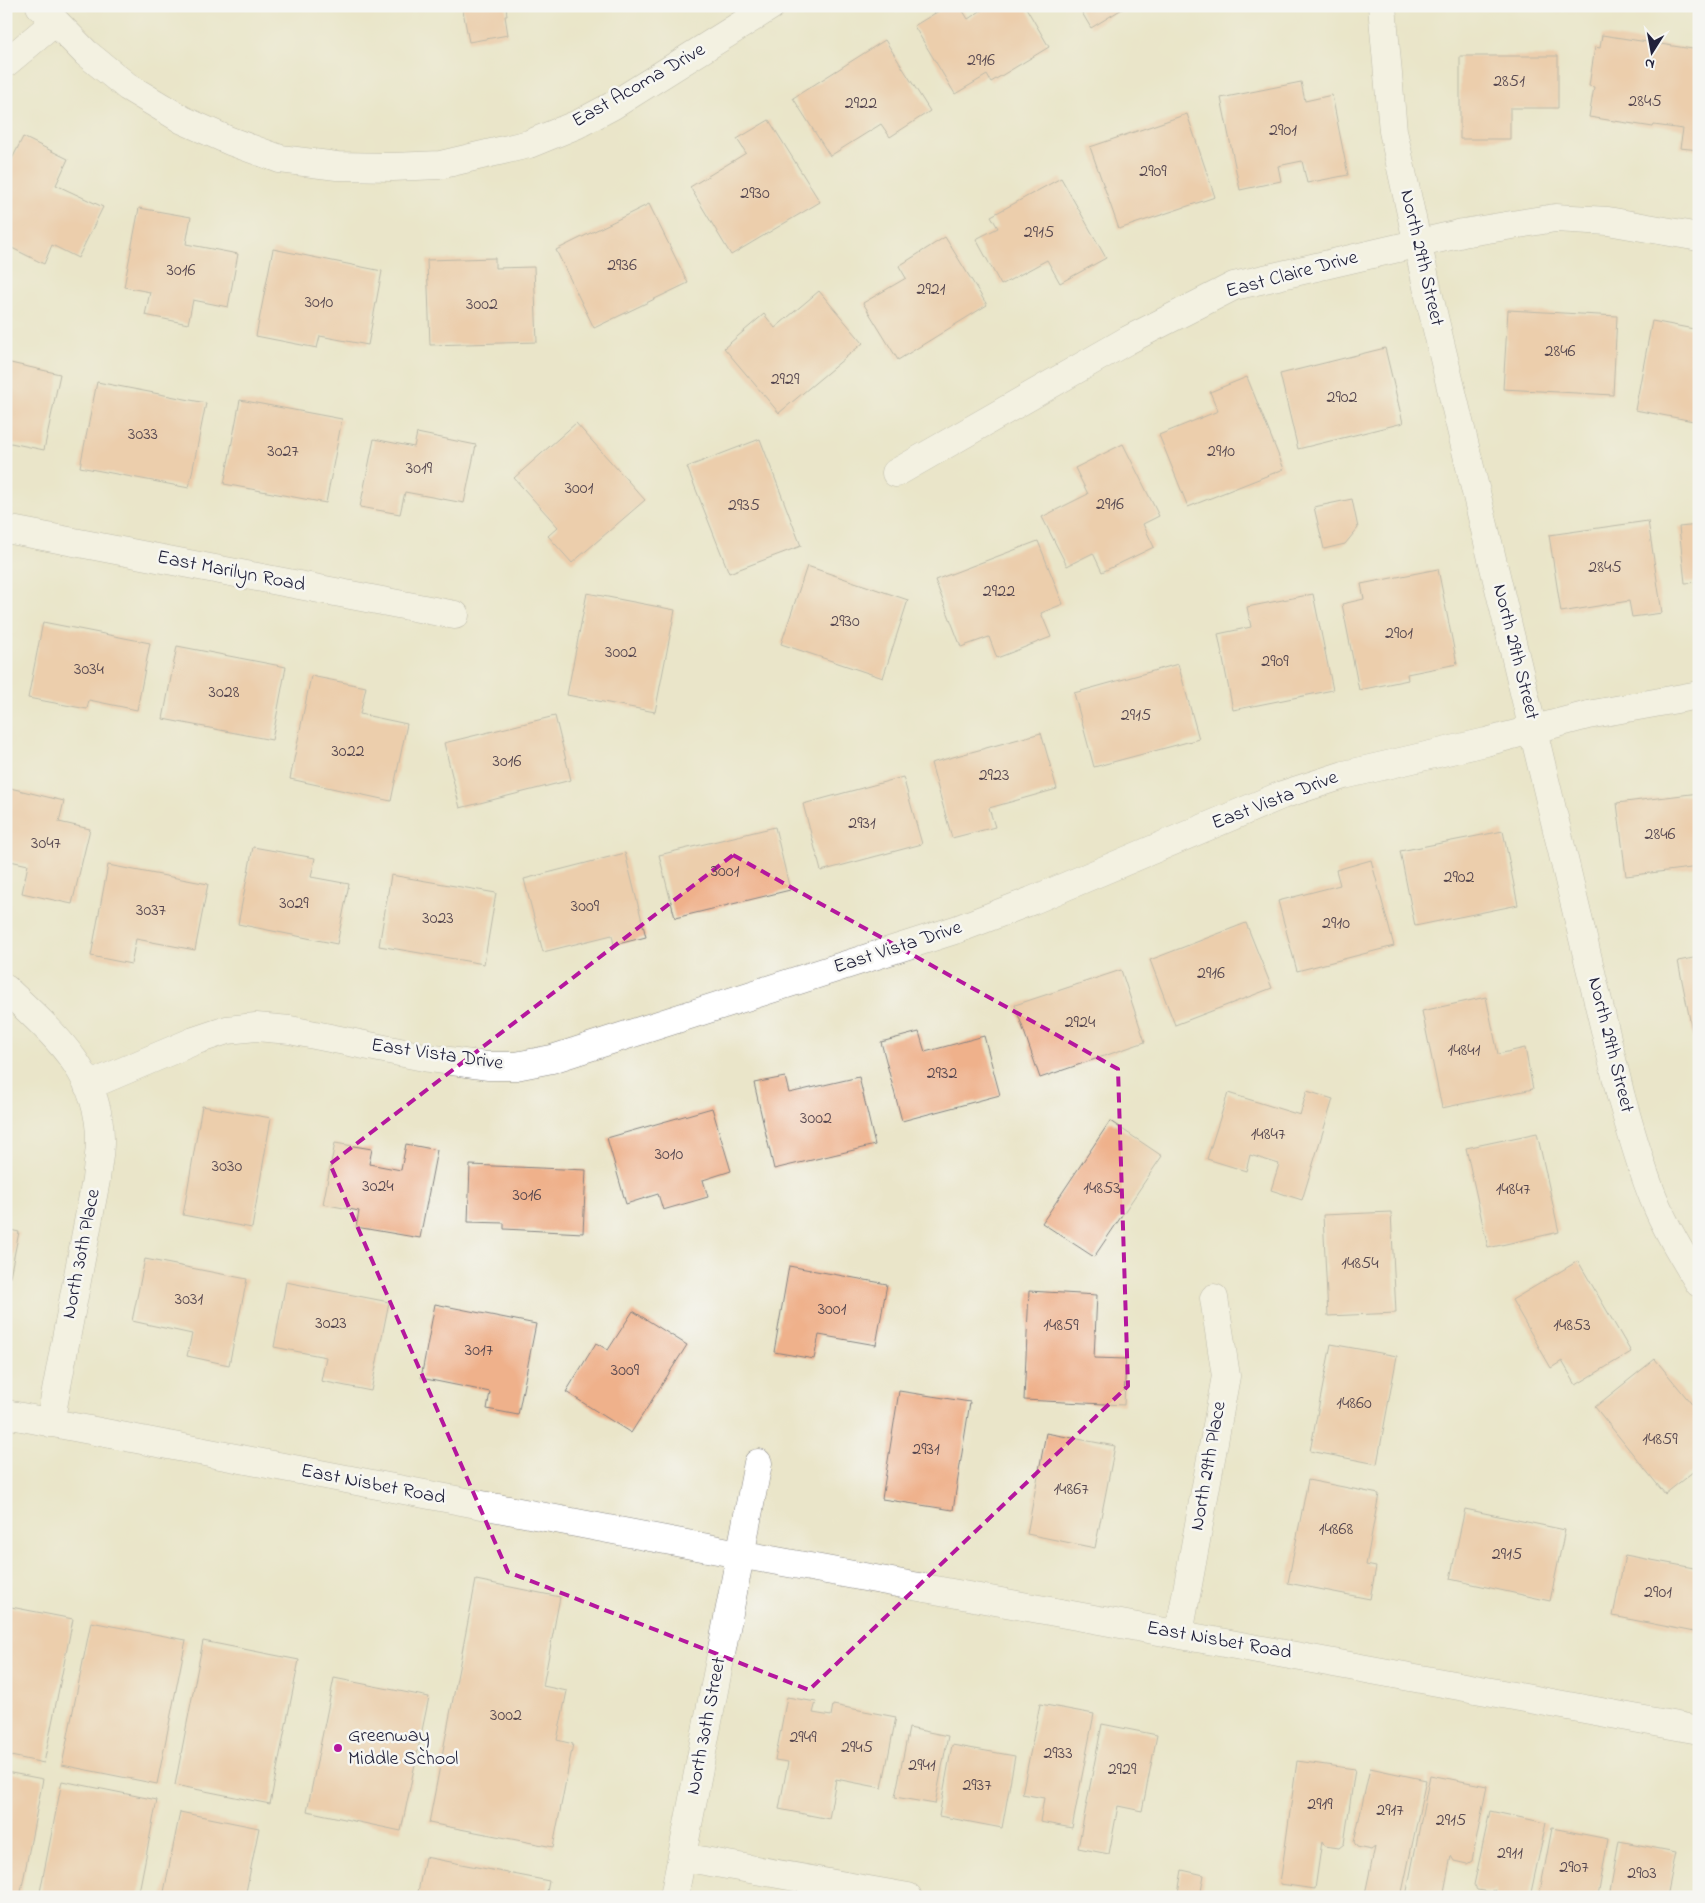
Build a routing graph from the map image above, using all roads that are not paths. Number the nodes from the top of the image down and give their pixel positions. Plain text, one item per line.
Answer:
1 (771, 6) edge
2 (1382, 6) edge
3 (48, 14) edge
4 (6, 63) edge
5 (1699, 237) edge
6 (1418, 243) junction
7 (896, 473) dead end
8 (6, 530) edge
9 (455, 615) dead end
10 (1699, 695) edge
11 (1534, 730) junction
12 (6, 989) edge
13 (88, 1086) junction
14 (1699, 1283) edge
15 (1214, 1298) dead end
16 (6, 1414) edge
17 (50, 1423) junction
18 (758, 1462) dead end
19 (739, 1554) junction
20 (1179, 1634) junction
21 (1699, 1730) edge
22 (682, 1856) junction
23 (674, 1897) edge
24 (908, 1897) edge

1 - 3 street, East Acoma Drive
2 - 6 street, North 29th Street
3 - 4 street
5 - 6 street, East Claire Drive
6 - 7 street, East Claire Drive
6 - 11 street, North 29th Street
8 - 9 street, East Marilyn Road
10 - 11 street, East Vista Drive
11 - 13 street, East Vista Drive
11 - 14 street, North 29th Street
12 - 13 street, North 30th Place
13 - 17 street, North 30th Place
15 - 20 street, North 29th Place
16 - 17 street, East Nisbet Road
17 - 19 street, East Nisbet Road
18 - 19 street
19 - 20 street, East Nisbet Road
19 - 22 street, North 30th Street
20 - 21 street, East Nisbet Road
22 - 23 street, North 30th Street
22 - 24 street

